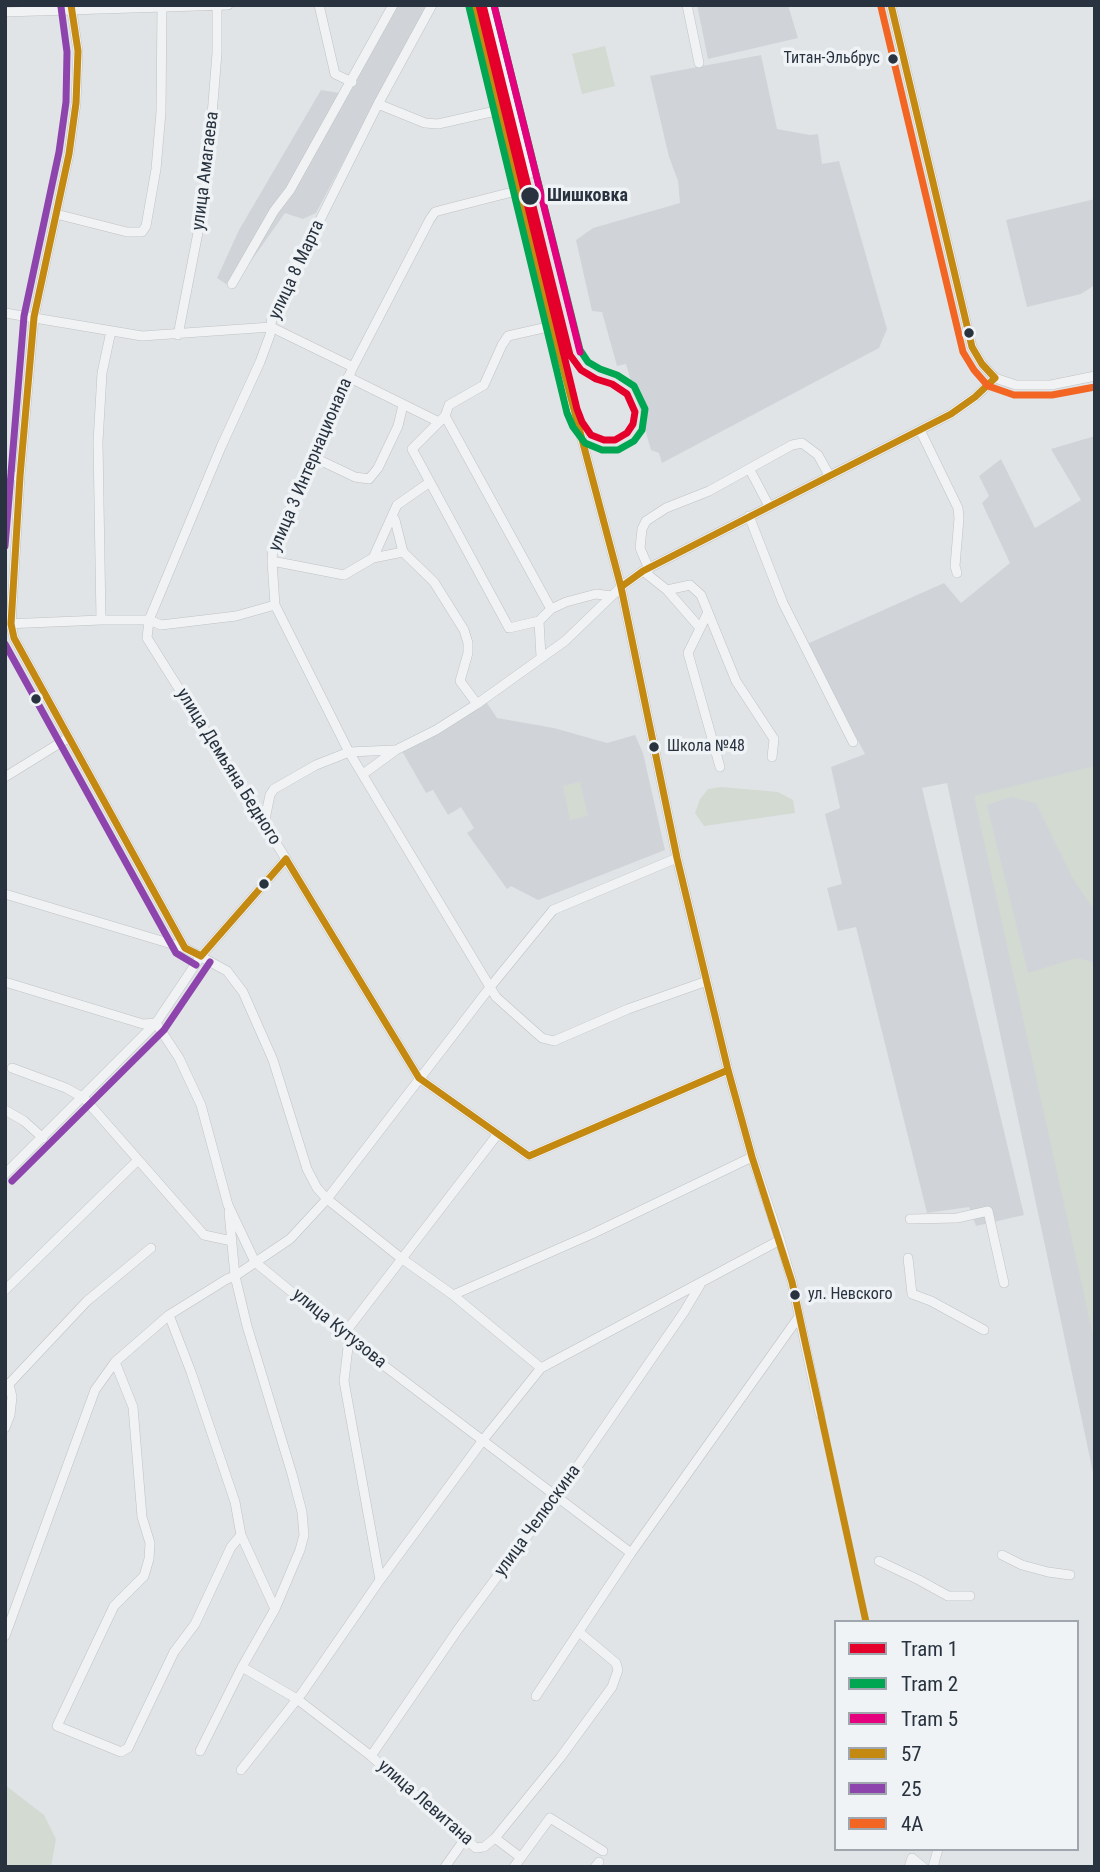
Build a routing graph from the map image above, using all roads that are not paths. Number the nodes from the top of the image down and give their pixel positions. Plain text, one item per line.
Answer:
1 (228, 5) edge
2 (319, 5) edge
3 (393, 5) edge
4 (432, 5) edge
5 (475, 5) edge
6 (489, 5) edge
7 (687, 5) edge
8 (891, 5) edge
9 (217, 6) edge
10 (72, 7) edge
11 (162, 7) edge
12 (5, 12) edge
13 (699, 63) dead end
14 (352, 82) junction
15 (378, 104) junction
16 (500, 110) junction
17 (529, 174) dead end
18 (520, 190) junction
19 (56, 214) junction
20 (232, 284) dead end
21 (5, 313) edge
22 (34, 317) junction
23 (552, 326) junction
24 (271, 327) junction
25 (111, 331) junction
26 (178, 335) junction
27 (353, 367) junction
28 (1095, 376) edge
29 (348, 377) junction
30 (995, 378) junction
31 (403, 405) junction
32 (442, 419) junction
33 (920, 430) junction
34 (313, 457) junction
35 (750, 470) junction
36 (829, 475) junction
37 (5, 476) edge
38 (20, 476) junction
39 (430, 482) junction
40 (769, 506) junction
41 (392, 516) junction
42 (749, 516) junction
43 (403, 552) junction
44 (373, 558) junction
45 (272, 561) junction
46 (646, 570) junction
47 (957, 573) dead end
48 (621, 587) junction
49 (667, 590) junction
50 (612, 596) junction
51 (275, 605) junction
52 (551, 609) junction
53 (708, 612) junction
54 (101, 620) junction
55 (149, 620) junction
56 (539, 621) junction
57 (8, 624) edge
58 (700, 628) junction
59 (541, 657) junction
60 (477, 704) junction
61 (68, 738) junction
62 (853, 742) dead end
63 (396, 750) junction
64 (349, 752) junction
65 (772, 757) dead end
66 (720, 766) dead end
67 (363, 774) junction
68 (5, 776) edge
69 (264, 824) junction
70 (677, 858) junction
71 (286, 859) junction
72 (5, 894) edge
73 (185, 948) junction
74 (201, 956) junction
75 (707, 981) junction
76 (5, 982) edge
77 (491, 986) junction
78 (156, 1023) junction
79 (12, 1068) dead end
80 (728, 1070) junction
81 (419, 1078) junction
82 (84, 1098) junction
83 (5, 1110) edge
84 (497, 1135) junction
85 (43, 1138) junction
86 (752, 1157) junction
87 (138, 1160) junction
88 (5, 1174) edge
89 (327, 1199) junction
90 (228, 1205) junction
91 (910, 1219) dead end
92 (780, 1240) junction
93 (232, 1241) junction
94 (152, 1248) dead end
95 (401, 1258) junction
96 (908, 1258) dead end
97 (255, 1262) junction
98 (235, 1276) junction
99 (701, 1283) junction
100 (1004, 1283) dead end
101 (5, 1290) edge
102 (453, 1296) junction
103 (169, 1315) junction
104 (798, 1318) junction
105 (984, 1330) dead end
106 (347, 1336) junction
107 (115, 1362) junction
108 (541, 1368) junction
109 (7, 1383) edge
110 (820, 1414) dead end
111 (5, 1428) edge
112 (483, 1440) junction
113 (557, 1496) junction
114 (241, 1535) junction
115 (631, 1553) junction
116 (1002, 1555) dead end
117 (878, 1561) dead end
118 (1070, 1575) dead end
119 (380, 1580) junction
120 (970, 1596) dead end
121 (275, 1609) junction
122 (579, 1632) junction
123 (5, 1636) edge
124 (242, 1667) junction
125 (536, 1696) dead end
126 (297, 1699) junction
127 (200, 1751) dead end
128 (371, 1756) junction
129 (241, 1770) dead end
130 (495, 1838) junction
131 (464, 1840) junction
132 (603, 1850) dead end
133 (520, 1857) junction
134 (911, 1862) edge
135 (445, 1867) edge
136 (514, 1867) edge
137 (923, 1867) edge

1 - 9 street
2 - 14 street
3 - 14 street
4 - 15 street, улица 8 Марта
5 - 16 street
6 - 17 street
7 - 13 street
8 - 30 street
9 - 11 street
9 - 26 street, улица Амагаева
10 - 11 street
10 - 12 street
10 - 19 street
11 - 19 street
14 - 20 street
15 - 16 street
15 - 24 street, улица 8 Марта
16 - 18 street
18 - 23 street
18 - 27 street, улица 3 Интернационала
19 - 22 street
21 - 22 street
22 - 25 street
22 - 38 street
23 - 32 street
23 - 48 street
24 - 26 street
24 - 27 street, улица 3 Интернационала
24 - 55 street, улица 8 Марта
25 - 26 street
25 - 54 street
27 - 29 street, улица 3 Интернационала
28 - 30 street
29 - 31 street
29 - 34 street, улица 3 Интернационала
30 - 33 street
31 - 32 street
31 - 34 street
32 - 39 street
32 - 52 street
33 - 36 street
33 - 47 street
34 - 45 street, улица 3 Интернационала
35 - 36 street
35 - 40 street
35 - 46 street
36 - 40 street
37 - 38 street
38 - 57 street
39 - 41 street
39 - 56 street
40 - 42 street
41 - 43 street
41 - 44 street
42 - 46 street
42 - 62 street
43 - 44 street
43 - 60 street
44 - 45 street
45 - 51 street, улица 3 Интернационала
46 - 48 street
46 - 49 street
48 - 50 street
48 - 70 street
49 - 53 street
49 - 58 street
50 - 52 street
50 - 59 street
51 - 55 street
51 - 64 street
52 - 56 street
53 - 58 street
53 - 65 street
54 - 55 street
54 - 57 street
55 - 69 street, улица Демьяна Бедного
56 - 59 street
57 - 61 street
58 - 66 street
59 - 60 street
60 - 63 street
61 - 68 street
61 - 73 street
63 - 64 street
63 - 67 street
64 - 67 street
64 - 69 street
67 - 77 street
69 - 71 street, улица Демьяна Бедного
70 - 75 street
70 - 77 street
71 - 74 street
71 - 81 street, улица Демьяна Бедного
72 - 73 street
73 - 74 street
74 - 78 street
74 - 89 street
75 - 77 street
75 - 80 street
76 - 78 street
77 - 81 street
78 - 82 street
78 - 90 street, улица Кутузова
79 - 82 street
80 - 84 street, улица Демьяна Бедного
80 - 86 street
81 - 84 street, улица Демьяна Бедного
81 - 89 street
82 - 85 street
82 - 87 street
83 - 85 street
84 - 95 street
85 - 88 street
86 - 92 street
86 - 102 street
87 - 93 street
87 - 101 street
89 - 95 street
89 - 97 street
90 - 93 street
90 - 97 street, улица Кутузова
91 - 100 street
92 - 99 street
92 - 104 street
93 - 98 street
94 - 109 street
95 - 102 street
95 - 106 street
96 - 105 street
97 - 98 street
97 - 106 street, улица Кутузова
98 - 103 street
98 - 121 street
99 - 108 street
99 - 113 street, улица Челюскина
102 - 108 street
103 - 107 street
103 - 114 street
104 - 110 street
104 - 115 street
106 - 112 street, улица Кутузова
106 - 119 street
107 - 114 street
107 - 123 street
108 - 112 street
109 - 111 street
112 - 113 street, улица Кутузова
112 - 119 street
113 - 115 street, улица Кутузова
113 - 128 street, улица Челюскина
114 - 121 street
115 - 122 street
116 - 118 street
117 - 120 street
119 - 126 street
121 - 124 street
122 - 125 street
122 - 130 street, улица Левитана
124 - 126 street, улица Левитана
124 - 127 street
126 - 128 street, улица Левитана
126 - 129 street
128 - 131 street, улица Левитана
130 - 131 street, улица Левитана
130 - 133 street
131 - 135 street
132 - 133 street
133 - 136 street
134 - 137 street

